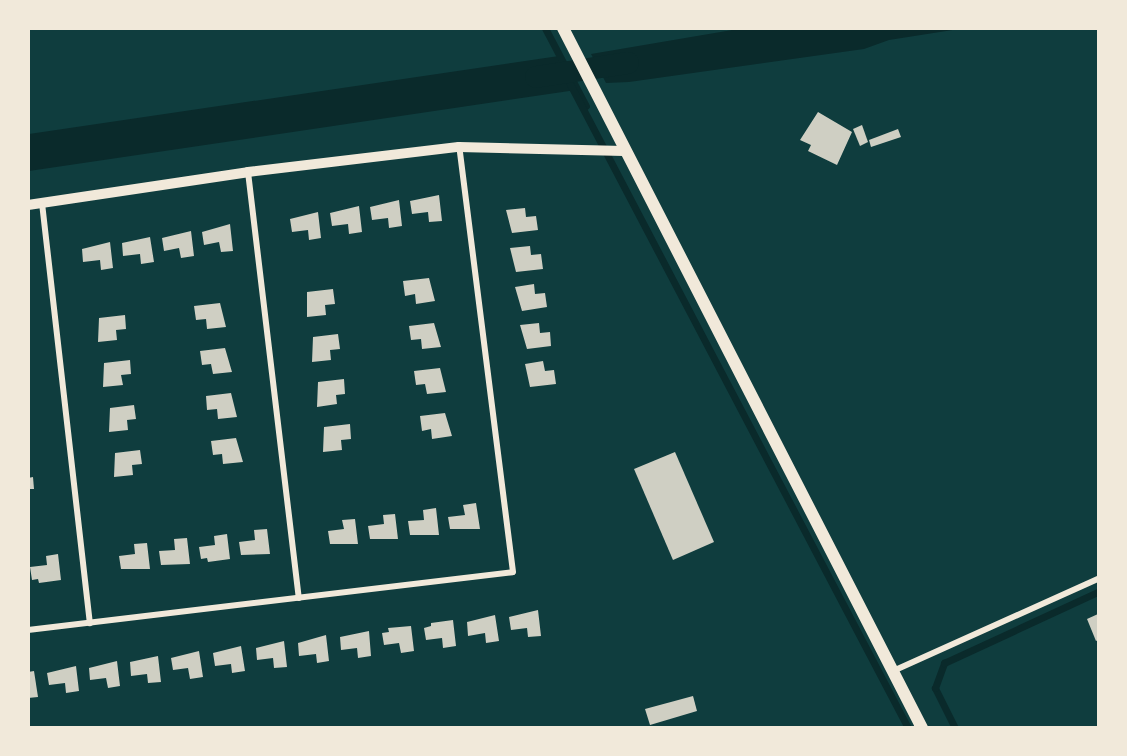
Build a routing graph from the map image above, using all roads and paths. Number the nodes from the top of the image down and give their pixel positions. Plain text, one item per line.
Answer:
1 (563, 28) edge
2 (459, 147) junction
3 (624, 151) junction
4 (248, 172) junction
5 (42, 203) junction
6 (28, 205) edge
7 (1098, 579) edge
8 (299, 598) junction
9 (90, 623) junction
10 (28, 630) edge
11 (893, 671) junction
12 (922, 728) edge

1 - 3 main road
2 - 3 street
2 - 4 street
2 - 8 street
3 - 11 main road
4 - 5 street
4 - 8 street
5 - 6 street
5 - 9 street
7 - 11 street
8 - 9 street
9 - 10 street
11 - 12 main road

